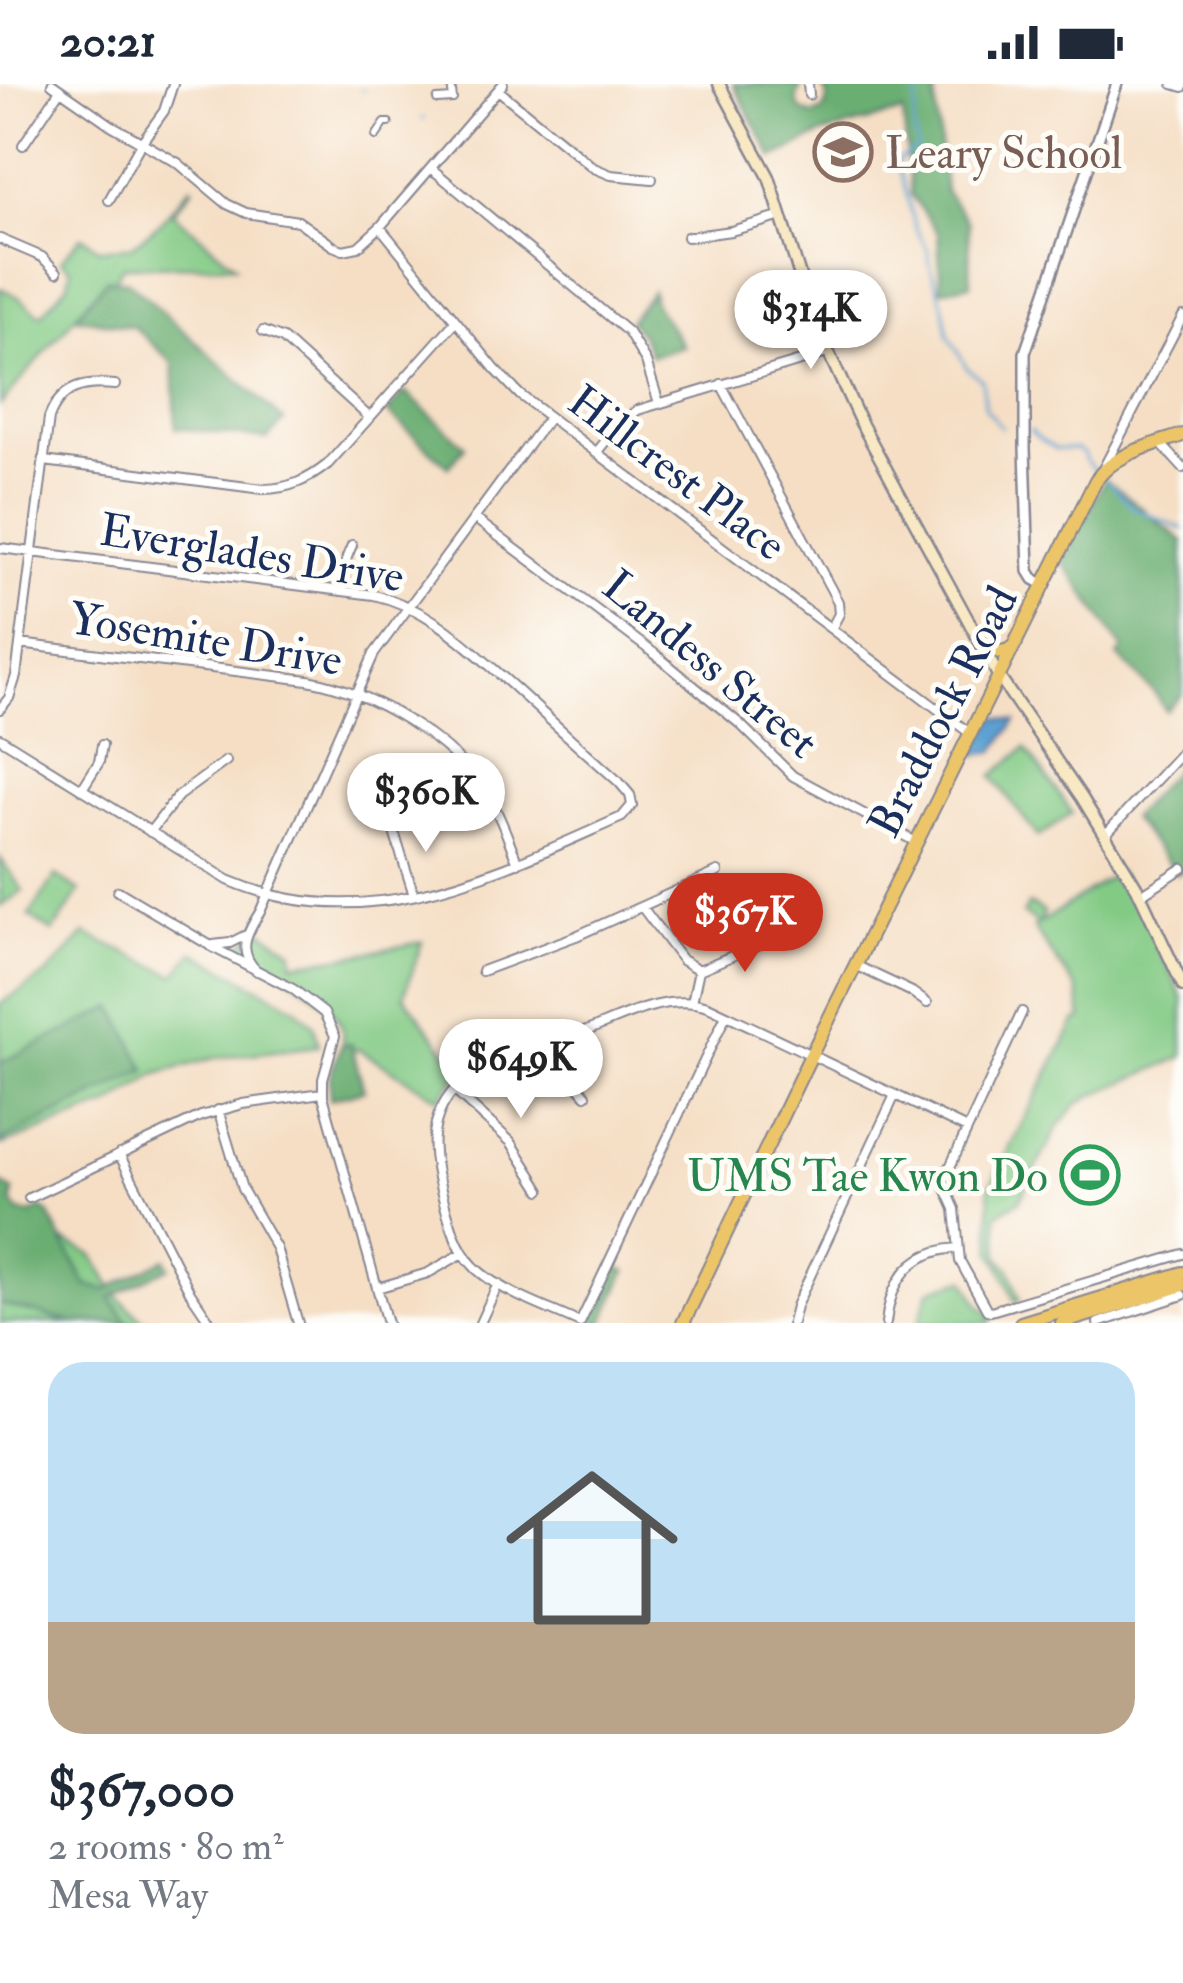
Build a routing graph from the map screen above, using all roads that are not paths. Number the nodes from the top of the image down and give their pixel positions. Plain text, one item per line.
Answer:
1 (173, 84) edge
2 (452, 84) edge
3 (718, 84) edge
4 (1117, 84) edge
5 (1173, 84) edge
6 (56, 87) edge
7 (500, 87) edge
8 (1183, 87) edge
9 (437, 100) dead end
10 (388, 123) dead end
11 (376, 136) dead end
12 (141, 142) junction
13 (22, 146) dead end
14 (432, 169) junction
15 (652, 179) dead end
16 (109, 200) dead end
17 (783, 216) junction
18 (380, 227) junction
19 (688, 237) dead end
20 (0, 239) edge
21 (57, 272) dead end
22 (1183, 316) edge
23 (456, 320) junction
24 (263, 331) dead end
25 (827, 353) junction
26 (722, 384) junction
27 (115, 385) dead end
28 (658, 404) junction
29 (370, 417) junction
30 (550, 417) junction
31 (1183, 435) edge
32 (1160, 442) junction
33 (596, 453) junction
34 (44, 461) junction
35 (1183, 468) edge
36 (1102, 471) junction
37 (474, 518) junction
38 (352, 545) dead end
39 (0, 548) edge
40 (32, 552) junction
41 (1045, 585) junction
42 (341, 591) junction
43 (409, 605) junction
44 (831, 628) junction
45 (1020, 637) junction
46 (980, 643) junction
47 (20, 644) junction
48 (999, 677) junction
49 (356, 693) junction
50 (0, 710) edge
51 (971, 734) junction
52 (0, 737) edge
53 (101, 745) dead end
54 (1183, 751) edge
55 (226, 761) dead end
56 (82, 790) junction
57 (632, 805) junction
58 (646, 806) dead end
59 (393, 829) dead end
60 (149, 832) junction
61 (1106, 834) junction
62 (917, 842) junction
63 (518, 863) junction
64 (1183, 868) edge
65 (718, 872) dead end
66 (118, 891) dead end
67 (267, 895) junction
68 (1141, 895) junction
69 (414, 896) junction
70 (642, 907) junction
71 (249, 930) junction
72 (793, 937) dead end
73 (202, 941) junction
74 (855, 965) junction
75 (699, 970) junction
76 (257, 971) junction
77 (482, 971) dead end
78 (1183, 986) edge
79 (692, 1002) junction
80 (927, 1003) dead end
81 (1022, 1012) dead end
82 (726, 1015) junction
83 (559, 1041) junction
84 (811, 1055) junction
85 (454, 1090) junction
86 (322, 1093) junction
87 (586, 1095) dead end
88 (896, 1095) junction
89 (218, 1110) junction
90 (967, 1129) junction
91 (119, 1154) junction
92 (950, 1167) dead end
93 (940, 1175) dead end
94 (541, 1190) dead end
95 (29, 1198) dead end
96 (958, 1248) junction
97 (463, 1253) junction
98 (1183, 1254) edge
99 (1144, 1266) junction
100 (1183, 1274) edge
101 (1150, 1283) junction
102 (498, 1284) junction
103 (1183, 1285) edge
104 (377, 1288) junction
105 (1052, 1295) junction
106 (1183, 1295) edge
107 (1060, 1319) edge
108 (211, 1323) edge
109 (298, 1323) edge
110 (387, 1323) edge
111 (480, 1323) edge
112 (580, 1323) edge
113 (683, 1323) edge
114 (793, 1323) edge
115 (886, 1323) edge
116 (1021, 1323) edge
117 (1098, 1323) edge

1 - 12 street
2 - 9 street
3 - 17 main road
4 - 41 street
5 - 8 street
6 - 12 street
6 - 13 street
7 - 14 street
7 - 15 street
10 - 11 street
12 - 16 street
12 - 18 street
14 - 18 street
14 - 28 street
17 - 19 street
17 - 25 main road
18 - 23 street, Hillcrest Place
20 - 21 street
22 - 36 street
23 - 29 street
23 - 30 street, Hillcrest Place
24 - 29 street
25 - 26 street
25 - 46 main road
26 - 28 street
26 - 44 street
27 - 34 street
28 - 33 street
29 - 34 street
30 - 33 street, Hillcrest Place
30 - 37 street
31 - 32 main road
32 - 35 street
32 - 36 main road
33 - 44 street, Hillcrest Place
34 - 40 street
36 - 41 main road, Braddock Road
37 - 43 street
37 - 62 street, Landess Street
38 - 42 street
39 - 40 street, Everglades Drive
40 - 42 street, Everglades Drive
40 - 47 street
41 - 45 main road, Braddock Road
42 - 43 street, Everglades Drive
43 - 49 street
43 - 57 street, Everglades Drive
44 - 51 street, Hillcrest Place
45 - 46 main road
45 - 48 main road, Braddock Road
46 - 48 main road
47 - 49 street, Yosemite Drive
47 - 50 street
48 - 51 main road, Braddock Road
48 - 61 main road
49 - 63 street, Yosemite Drive
49 - 67 street
51 - 62 main road, Braddock Road
52 - 56 street
53 - 56 street
54 - 61 street
55 - 60 street
56 - 60 street
57 - 58 street
57 - 63 street
59 - 69 street
60 - 67 street
61 - 68 main road
62 - 74 main road, Braddock Road
63 - 69 street
64 - 68 street
65 - 70 street
66 - 73 street
67 - 69 street
67 - 71 street
68 - 78 main road
70 - 75 street
70 - 77 street
71 - 73 street
71 - 76 street
72 - 75 street
73 - 76 street
74 - 80 street
74 - 84 main road, Braddock Road
75 - 79 street
76 - 86 street
79 - 82 street
79 - 83 street
81 - 90 street
82 - 84 street
82 - 112 street
83 - 85 street
83 - 87 street
84 - 88 street
84 - 113 main road, Braddock Road
85 - 94 street
85 - 97 street
86 - 89 street
86 - 104 street
88 - 90 street
88 - 114 street
89 - 91 street
89 - 109 street
90 - 92 street
91 - 95 street
91 - 108 street
93 - 96 street
96 - 105 street
96 - 115 street
97 - 102 street
97 - 104 street
98 - 99 street
99 - 101 street
99 - 105 street
100 - 101 main road
101 - 107 main road
102 - 111 street
102 - 112 street
103 - 107 main road
104 - 110 street
105 - 107 street
106 - 117 street
107 - 116 main road

